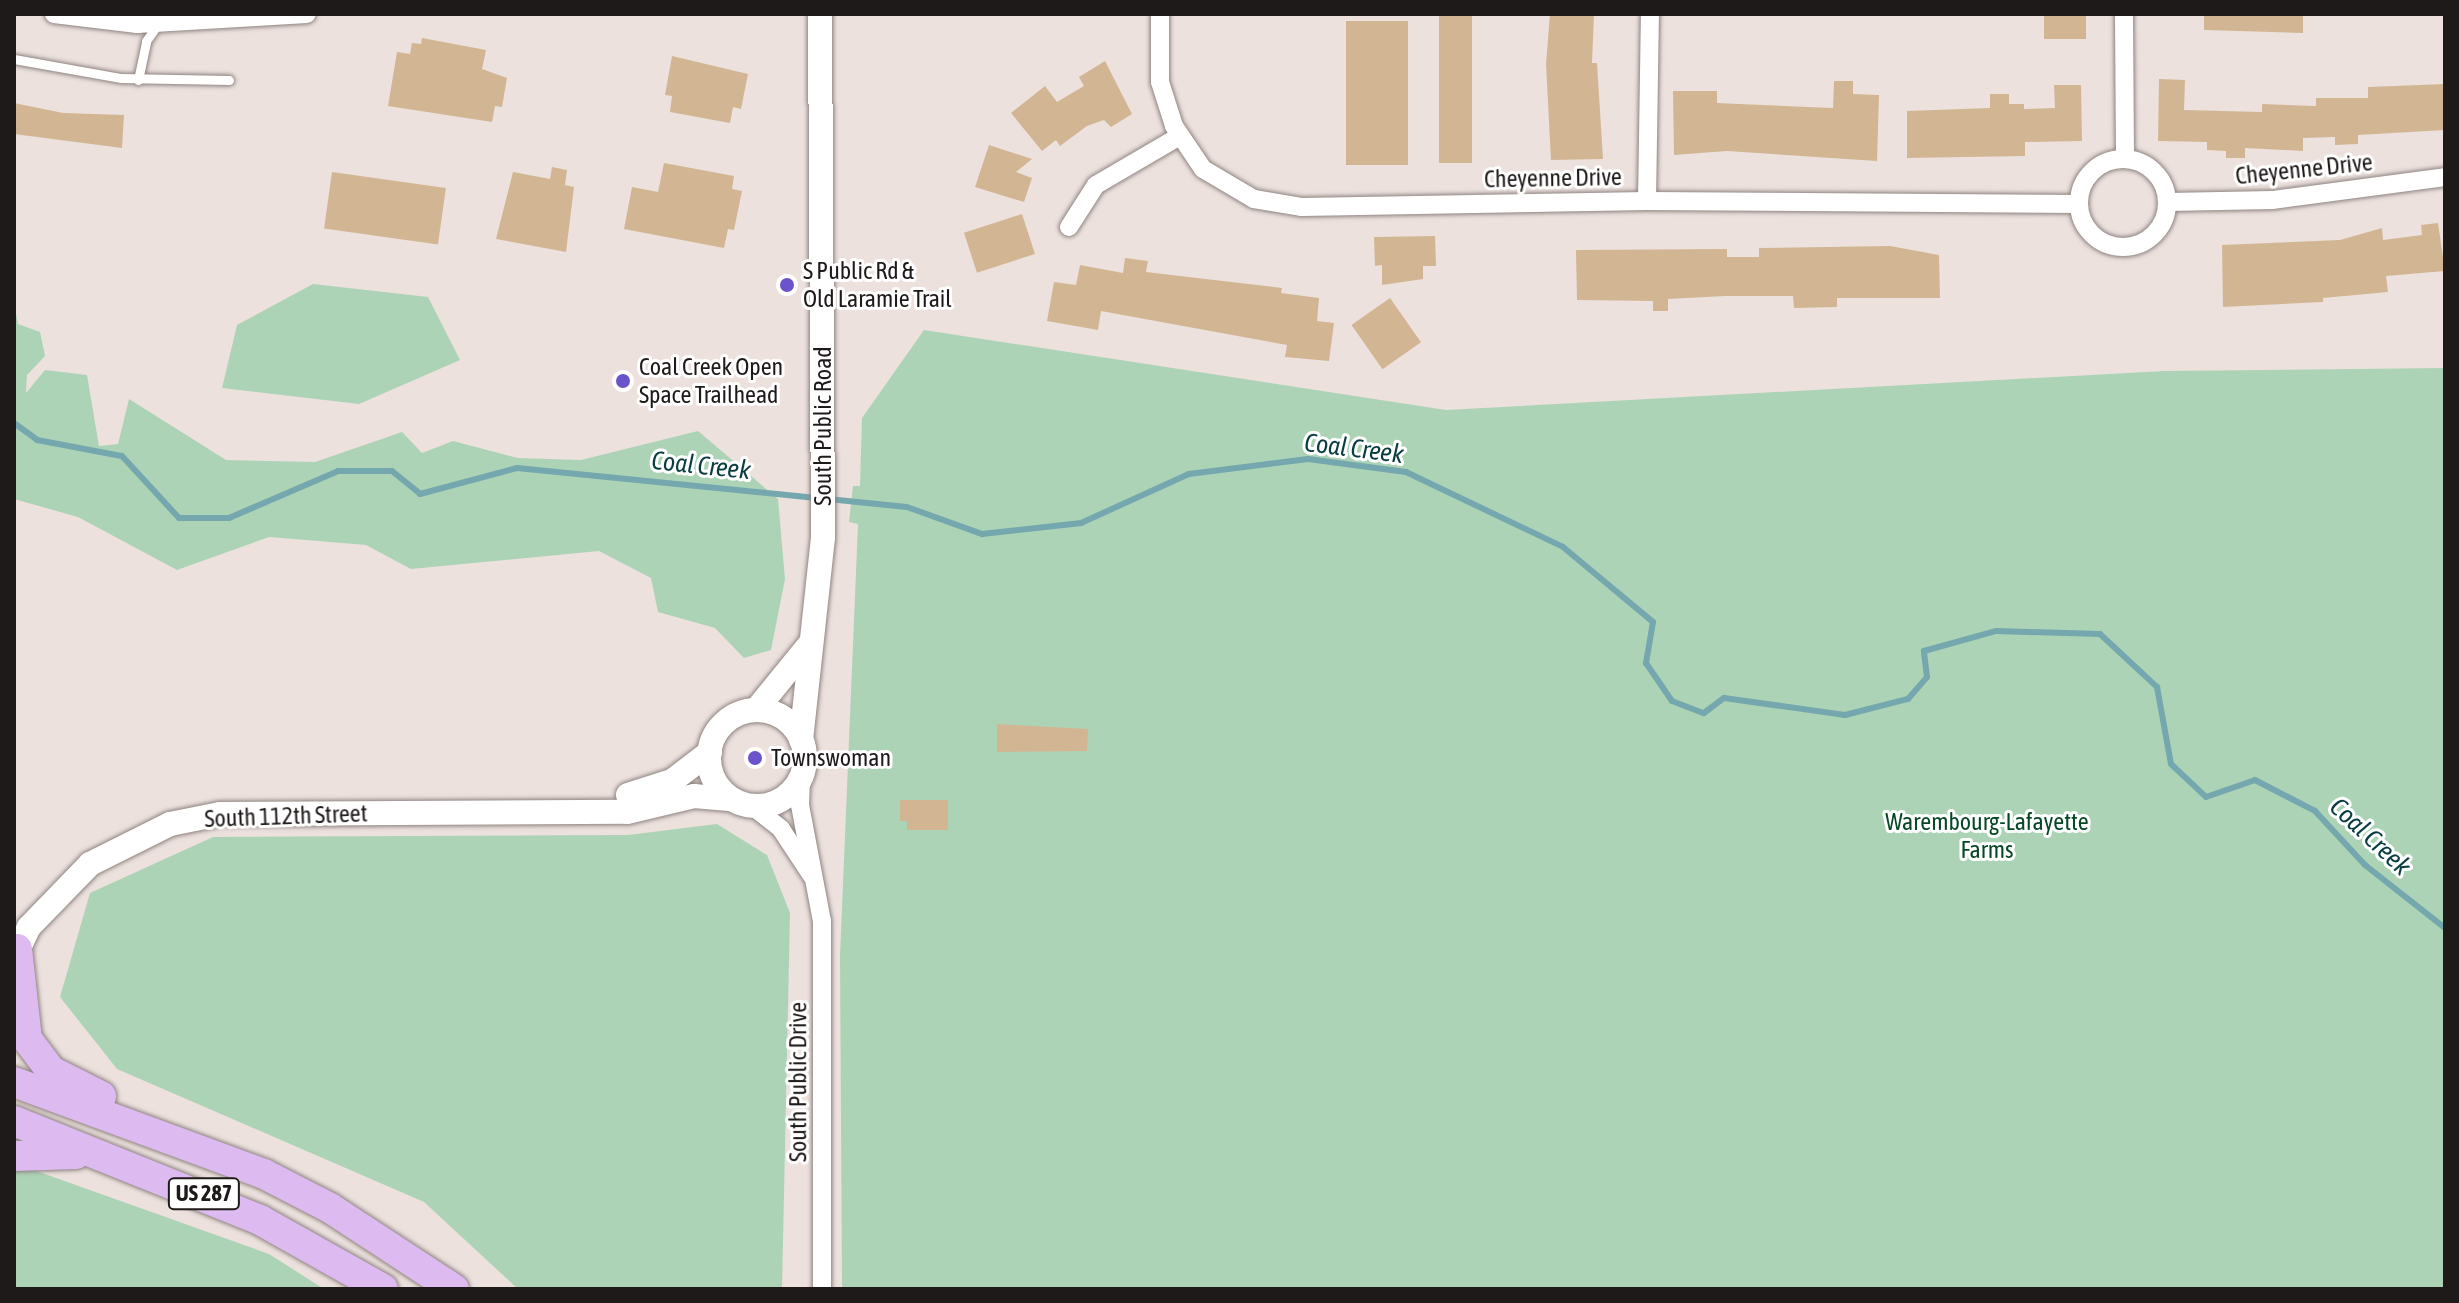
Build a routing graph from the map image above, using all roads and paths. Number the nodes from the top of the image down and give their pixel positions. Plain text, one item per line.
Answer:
1 (54, 14) edge
2 (307, 14) edge
3 (820, 14) edge
4 (1160, 14) edge
5 (1650, 14) edge
6 (2124, 14) edge
7 (287, 15) edge
8 (158, 24) junction
9 (14, 59) edge
10 (138, 80) junction
11 (229, 80) dead end
12 (1180, 136) junction
13 (2125, 159) junction
14 (2445, 177) edge
15 (1647, 201) junction
16 (2167, 202) junction
17 (2079, 204) junction
18 (1069, 227) dead end
19 (809, 645) junction
20 (756, 710) junction
21 (801, 740) junction
22 (710, 752) junction
23 (801, 777) junction
24 (742, 802) junction
25 (568, 811) junction
26 (812, 876) junction
27 (15, 954) edge
28 (14, 1082) edge
29 (14, 1121) edge
30 (195, 1145) junction
31 (14, 1156) edge
32 (109, 1157) junction
33 (383, 1289) edge
34 (454, 1289) edge
35 (822, 1289) edge

1 - 8 street
2 - 7 street
3 - 19 street, South Public Road
4 - 12 street, Cheyenne Drive
5 - 15 street
6 - 13 street
7 - 8 street
8 - 10 lane
9 - 10 lane
10 - 11 lane
12 - 15 street, Cheyenne Drive
12 - 18 street
13 - 16 street
13 - 17 street
14 - 16 street, Cheyenne Drive
15 - 17 street, Cheyenne Drive
16 - 17 street
19 - 20 street, South Public Road
19 - 21 street, South Public Road
20 - 21 street
20 - 22 street
21 - 23 street
22 - 24 street
22 - 25 street, South 112th Street
23 - 24 street
23 - 26 street
24 - 25 street, South 112th Street
24 - 26 street
25 - 27 street, South 112th Street
26 - 35 street, South Public Drive
27 - 30 main road
28 - 30 main road, US 287
29 - 32 main road, US 287
30 - 34 main road, US 287
31 - 32 main road
32 - 33 main road, US 287

